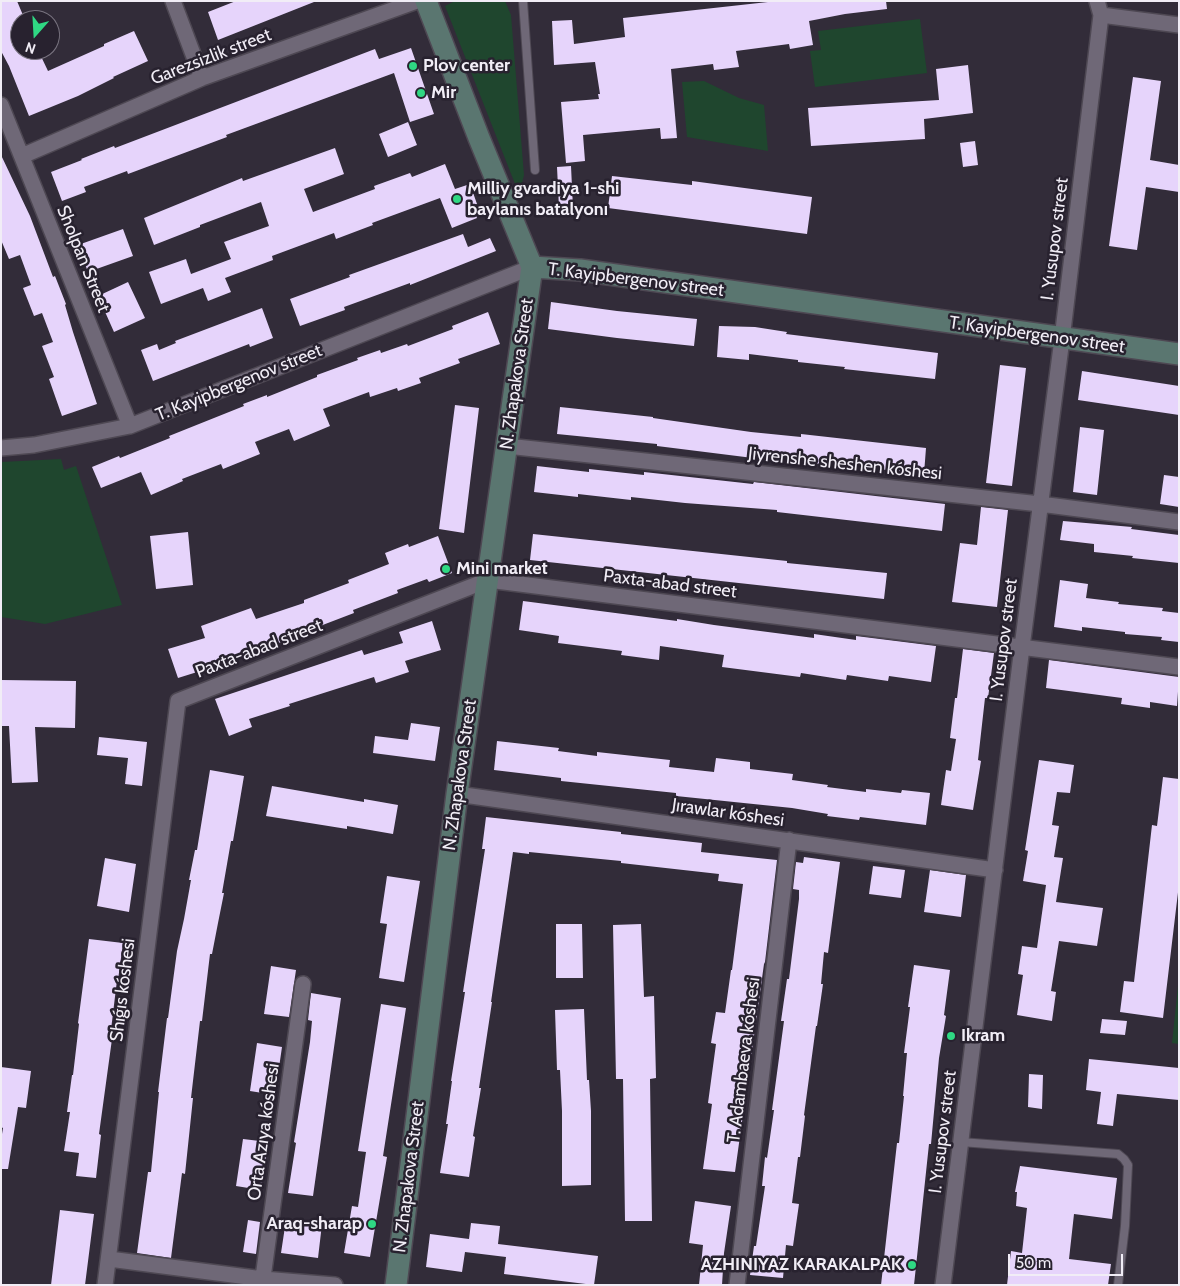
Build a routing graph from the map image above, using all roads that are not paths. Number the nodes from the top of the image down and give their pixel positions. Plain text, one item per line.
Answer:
1 (172, 1) edge
2 (417, 1) edge
3 (426, 1) edge
4 (523, 1) edge
5 (1099, 8) edge
6 (1179, 25) edge
7 (202, 78) junction
8 (1, 105) edge
9 (22, 156) junction
10 (535, 170) dead end
11 (532, 267) junction
12 (1062, 339) junction
13 (1179, 354) edge
14 (130, 426) junction
15 (507, 446) junction
16 (1, 448) edge
17 (1040, 504) junction
18 (1179, 522) edge
19 (488, 580) junction
20 (1022, 647) junction
21 (1179, 667) edge
22 (178, 701) joint
23 (457, 794) junction
24 (789, 840) junction
25 (994, 870) junction
26 (303, 984) dead end
27 (961, 1142) junction
28 (109, 1260) junction
29 (263, 1282) edge
30 (106, 1285) edge
31 (335, 1285) edge
32 (396, 1285) edge
33 (737, 1285) edge
34 (943, 1285) edge
35 (1118, 1285) edge

1 - 7 street
2 - 7 street, Garezsizlik street
3 - 11 main road
4 - 10 lane
5 - 6 street
5 - 12 street, I. Yusupov street
7 - 9 street, Garezsizlik street
8 - 9 street, Sholpan Street
9 - 14 street, Sholpan Street
11 - 12 main road, T. Kayipbergenov street
11 - 14 street, T. Kayipbergenov street
11 - 15 main road, N. Zhapakova Street
12 - 13 main road, T. Kayipbergenov street
12 - 17 street, I. Yusupov street
14 - 16 street, T. Kayipbergenov street
15 - 17 street, Jiyrenshe sheshen kóshesi
15 - 19 main road, N. Zhapakova Street
17 - 18 street, Jiyrenshe sheshen kóshesi
17 - 20 street, I. Yusupov street
19 - 20 street, Paxta-abad street
19 - 22 street, Paxta-abad street
19 - 23 main road, N. Zhapakova Street
20 - 21 street, Paxta-abad street
20 - 25 street, I. Yusupov street
22 - 28 street, Shıǵıs kóshesi
23 - 24 street, Jırawlar kóshesi
23 - 32 main road, N. Zhapakova Street
24 - 25 street, Jırawlar kóshesi
24 - 33 street, T. Adambaeva kóshesi
25 - 27 street, I. Yusupov street
26 - 29 street, Orta Azıya kóshesi
27 - 34 street, I. Yusupov street
27 - 35 lane
28 - 29 street
28 - 30 street, Shıǵıs kóshesi
29 - 31 street

